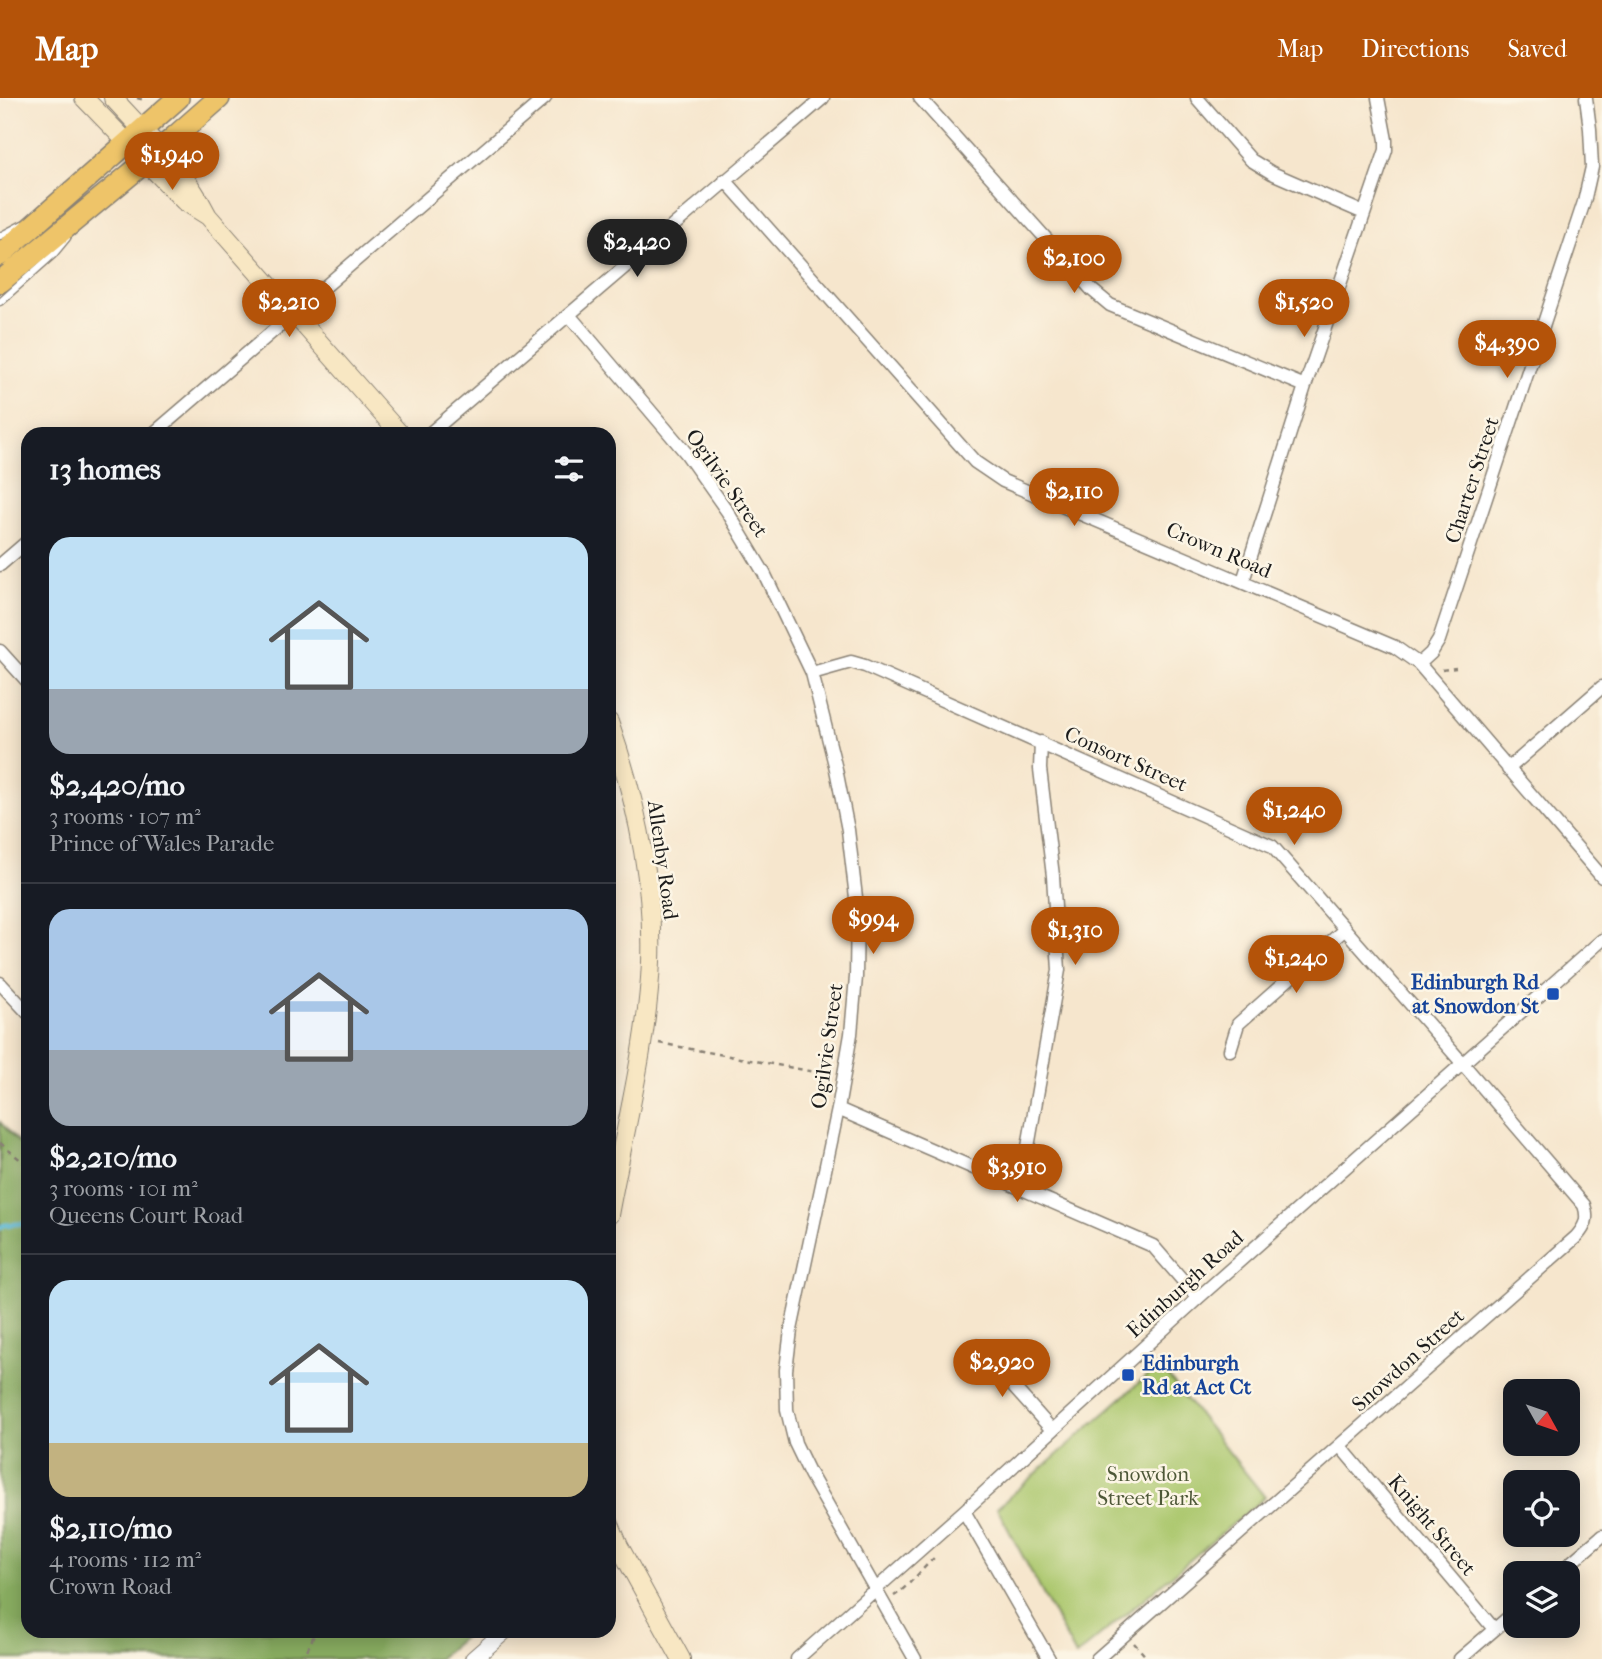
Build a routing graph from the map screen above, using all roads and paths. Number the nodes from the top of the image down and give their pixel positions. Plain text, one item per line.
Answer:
1 (84, 98) edge
2 (113, 98) edge
3 (137, 98) edge
4 (178, 98) edge
5 (219, 98) edge
6 (545, 98) edge
7 (823, 98) edge
8 (920, 98) edge
9 (1197, 98) edge
10 (1378, 98) edge
11 (1586, 98) edge
12 (145, 100) dead end
13 (134, 136) junction
14 (153, 156) junction
15 (725, 180) junction
16 (1364, 212) junction
17 (41, 219) junction
18 (76, 220) junction
19 (0, 236) edge
20 (0, 255) edge
21 (0, 282) edge
22 (0, 302) edge
23 (293, 315) junction
24 (570, 316) junction
25 (1305, 386) junction
26 (161, 427) edge
27 (394, 427) edge
28 (437, 427) edge
29 (21, 547) edge
30 (0, 565) edge
31 (1243, 581) junction
32 (0, 651) edge
33 (1419, 664) junction
34 (1456, 668) dead end
35 (1442, 670) dead end
36 (812, 673) junction
37 (21, 674) edge
38 (1602, 687) edge
39 (616, 742) edge
40 (1041, 742) junction
41 (1508, 769) junction
42 (1602, 877) edge
43 (1345, 929) junction
44 (1602, 940) edge
45 (0, 982) edge
46 (21, 1005) edge
47 (642, 1040) junction
48 (1230, 1050) dead end
49 (1463, 1063) junction
50 (843, 1077) junction
51 (838, 1109) junction
52 (0, 1143) edge
53 (21, 1160) edge
54 (616, 1171) edge
55 (1021, 1187) junction
56 (1198, 1298) junction
57 (977, 1346) dead end
58 (1052, 1430) junction
59 (1340, 1446) junction
60 (964, 1511) junction
61 (1602, 1536) edge
62 (616, 1551) edge
63 (1573, 1561) edge
64 (875, 1589) junction
65 (1503, 1622) edge
66 (1494, 1629) junction
67 (1126, 1634) junction
68 (313, 1638) edge
69 (497, 1638) edge
70 (303, 1659) edge
71 (473, 1659) edge
72 (681, 1659) edge
73 (797, 1659) edge
74 (915, 1659) edge
75 (1049, 1659) edge
76 (1097, 1659) edge
77 (1148, 1659) edge
78 (1460, 1659) edge

1 - 13 main road
2 - 13 main road
3 - 12 path
4 - 13 highway
5 - 14 highway
6 - 23 street
7 - 15 street
8 - 25 street
9 - 16 street
10 - 16 street
11 - 33 street, Charter Street
13 - 14 main road
13 - 17 highway
14 - 18 highway
14 - 23 main road
15 - 24 street
15 - 31 street, Crown Road
16 - 25 street
17 - 19 lane
17 - 20 highway
18 - 21 highway
18 - 22 lane
23 - 26 street
23 - 27 main road
24 - 28 street
24 - 36 street, Ogilvie Street
25 - 31 street
29 - 30 street
31 - 33 street, Crown Road
32 - 37 street
33 - 41 street, Crown Road
34 - 35 path
36 - 40 street, Consort Street
36 - 50 street, Ogilvie Street
38 - 41 street
39 - 47 main road, Allenby Road
40 - 43 street, Consort Street
40 - 55 street
41 - 42 street, Crown Road
43 - 48 street
43 - 49 street, Consort Street
44 - 49 street, Edinburgh Road
45 - 46 street
47 - 50 path
47 - 54 main road, Allenby Road
49 - 56 street, Edinburgh Road
49 - 59 street, Snowdon Street
50 - 51 street, Ogilvie Street
51 - 55 street
51 - 64 street, Ogilvie Street
52 - 53 path
55 - 56 street
56 - 58 street, Edinburgh Road
57 - 58 street
58 - 60 street, Edinburgh Road
59 - 66 street, Knight Street
59 - 67 street, Snowdon Street
60 - 64 street, Edinburgh Road
60 - 75 street
61 - 63 street
62 - 72 main road
64 - 73 street, Edinburgh Road
64 - 74 street, Ogilvie Street
65 - 66 street
66 - 78 street
67 - 76 street, Snowdon Street
67 - 77 path
68 - 70 path
69 - 71 street

